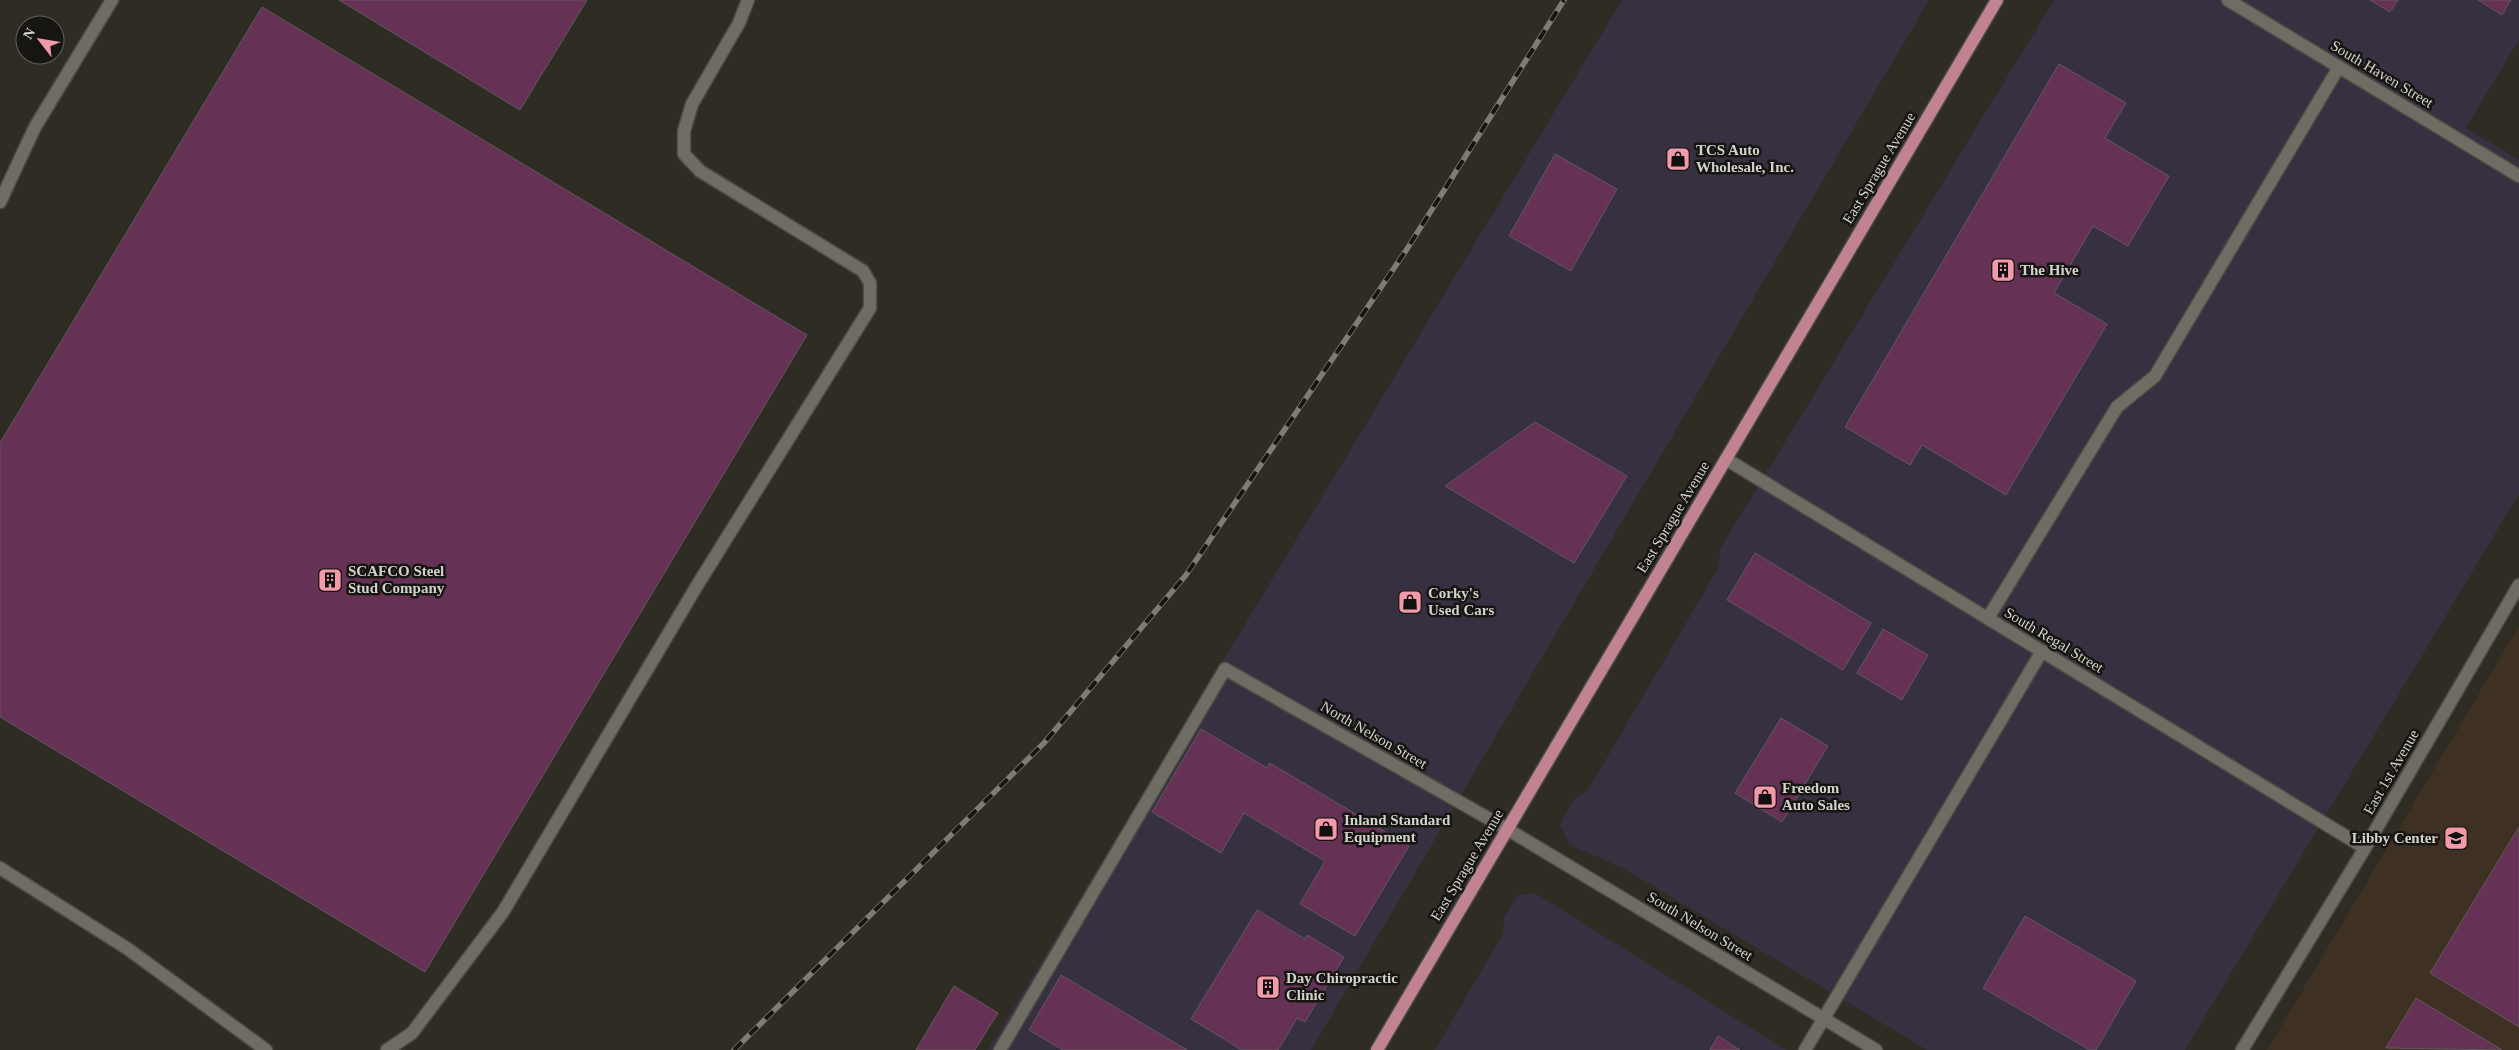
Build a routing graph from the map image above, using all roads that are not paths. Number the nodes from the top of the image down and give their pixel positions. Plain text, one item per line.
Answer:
1 (112, 0) edge
2 (748, 0) edge
3 (1997, 0) edge
4 (2228, 0) edge
5 (2339, 67) junction
6 (2519, 176) edge
7 (0, 202) edge
8 (1726, 459) junction
9 (2519, 585) edge
10 (1988, 618) junction
11 (2042, 652) junction
12 (1507, 829) junction
13 (2365, 848) junction
14 (0, 868) edge
15 (1824, 1019) junction
16 (266, 1050) edge
17 (387, 1050) edge
18 (1000, 1050) edge
19 (1377, 1050) edge
20 (1805, 1050) edge
21 (1876, 1050) edge
22 (2242, 1050) edge

1 - 7 street
2 - 17 street
3 - 8 main road, East Sprague Avenue
4 - 5 street, South Haven Street
5 - 6 street, South Haven Street
5 - 10 street
8 - 10 street, South Regal Street
8 - 12 main road, East Sprague Avenue
9 - 13 street, East 1st Avenue
10 - 11 street, South Regal Street
11 - 13 street, South Regal Street
11 - 15 street
12 - 15 street, South Nelson Street
12 - 18 street, North Nelson Street
12 - 19 main road, East Sprague Avenue
13 - 22 street, East 1st Avenue
14 - 16 street
15 - 20 street
15 - 21 street, South Nelson Street

